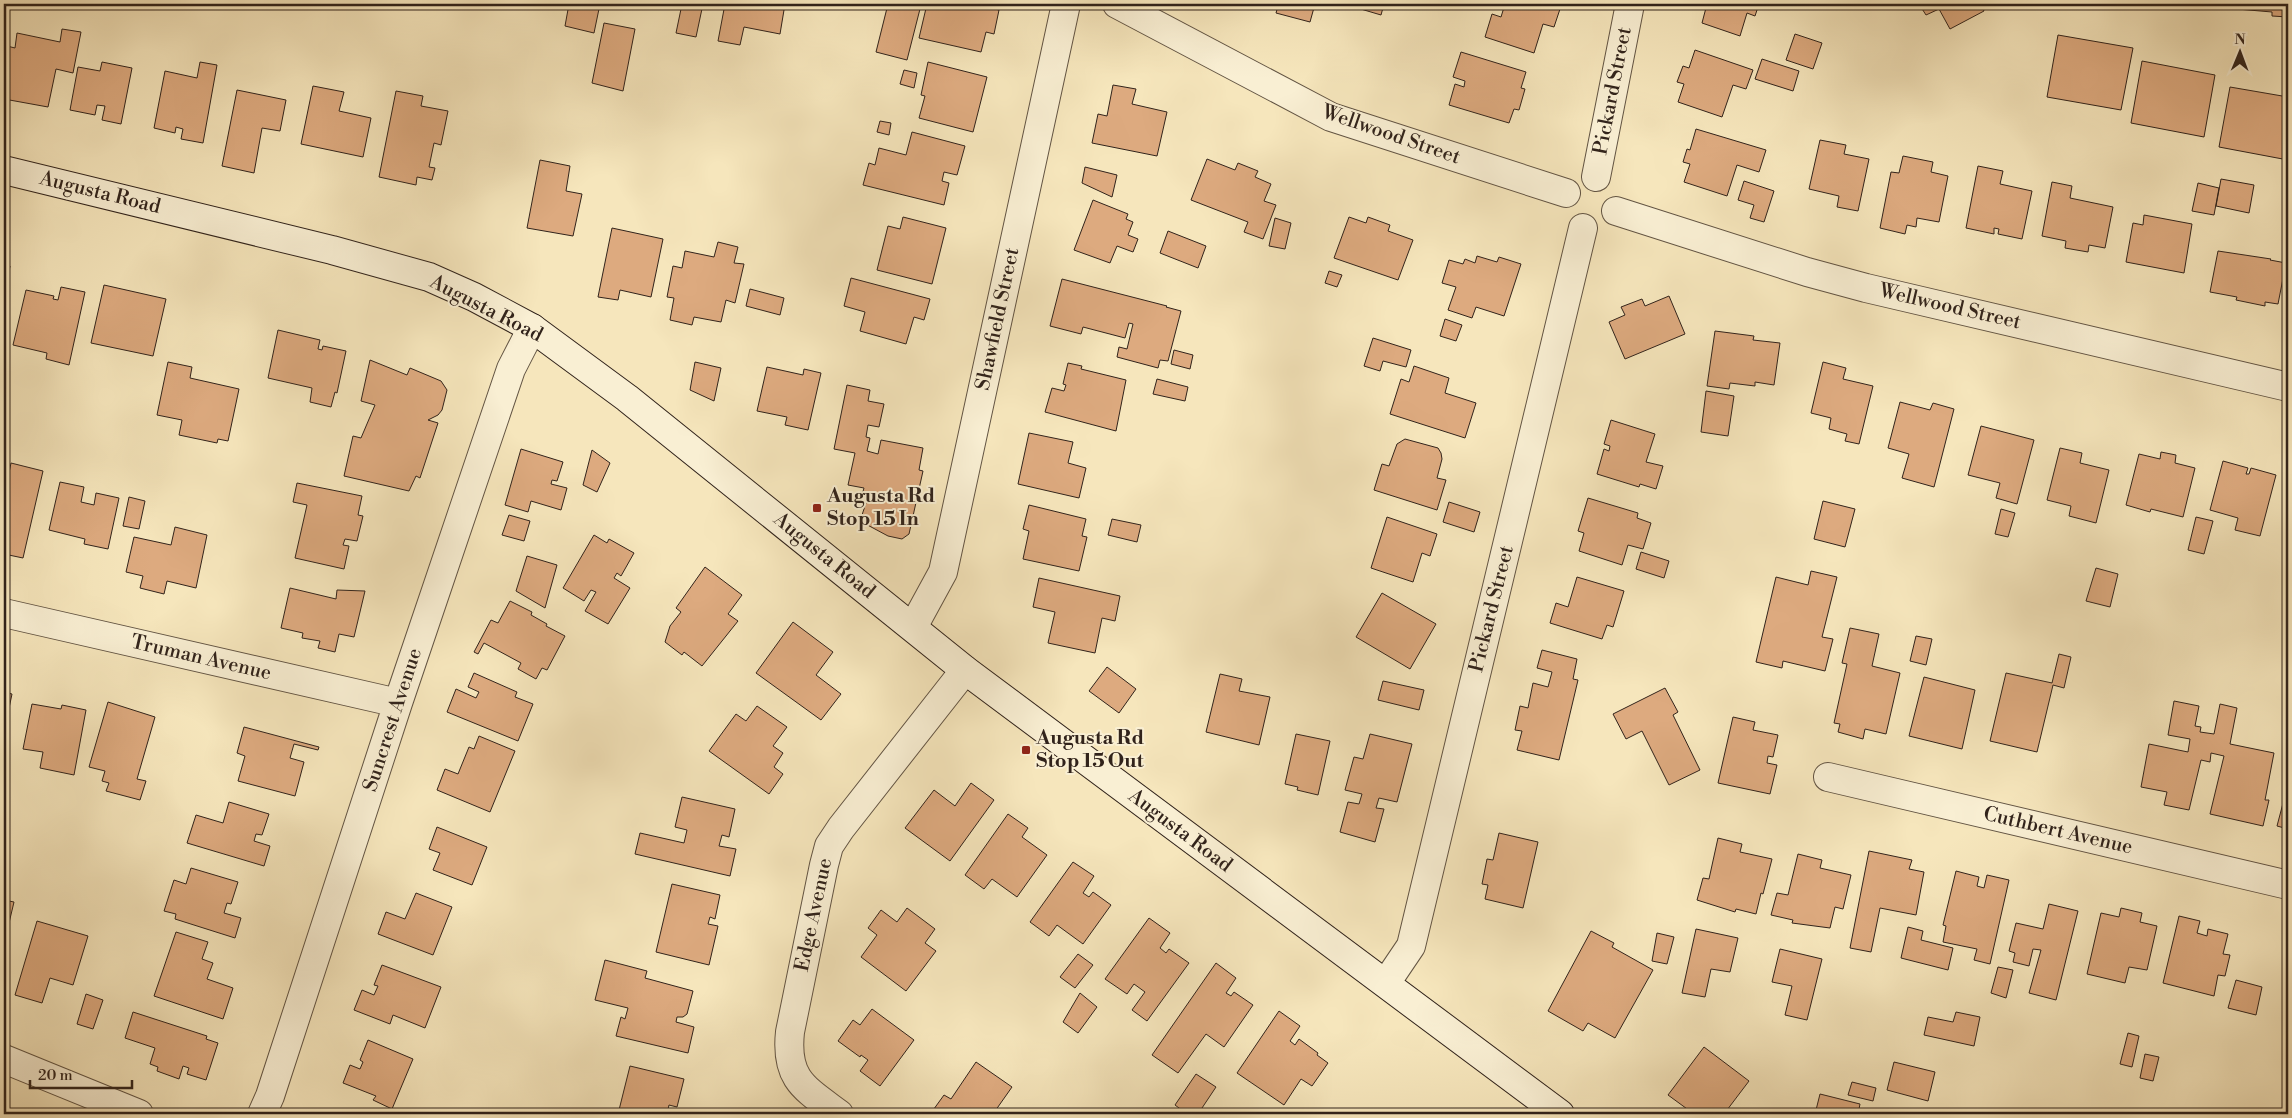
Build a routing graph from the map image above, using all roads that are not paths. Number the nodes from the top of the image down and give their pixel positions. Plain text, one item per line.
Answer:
1 (1066, 4) edge
2 (1117, 4) edge
3 (1630, 4) edge
4 (4, 170) edge
5 (1596, 177) junction
6 (1566, 193) junction
7 (1616, 211) junction
8 (1583, 228) junction
9 (532, 328) junction
10 (2288, 388) edge
11 (4, 612) edge
12 (913, 627) junction
13 (965, 670) junction
14 (398, 703) junction
15 (1828, 777) dead end
16 (2288, 885) edge
17 (1386, 983) junction
18 (4, 1059) edge
19 (827, 1110) edge
20 (139, 1114) edge
21 (262, 1114) edge
22 (1560, 1114) edge

1 - 12 street, Shawfield Street
2 - 6 street, Wellwood Street
3 - 5 street, Pickard Street
4 - 9 street, Augusta Road
5 - 6 street
5 - 7 street
6 - 8 street
7 - 8 street
7 - 10 street, Wellwood Street
8 - 17 street, Pickard Street
9 - 12 street, Augusta Road
9 - 14 street, Suncrest Avenue
11 - 14 street, Truman Avenue
12 - 13 street, Augusta Road
13 - 17 street, Augusta Road
13 - 19 street, Edge Avenue
14 - 21 street, Suncrest Avenue
15 - 16 street, Cuthbert Avenue
17 - 22 street, Augusta Road
18 - 20 street

